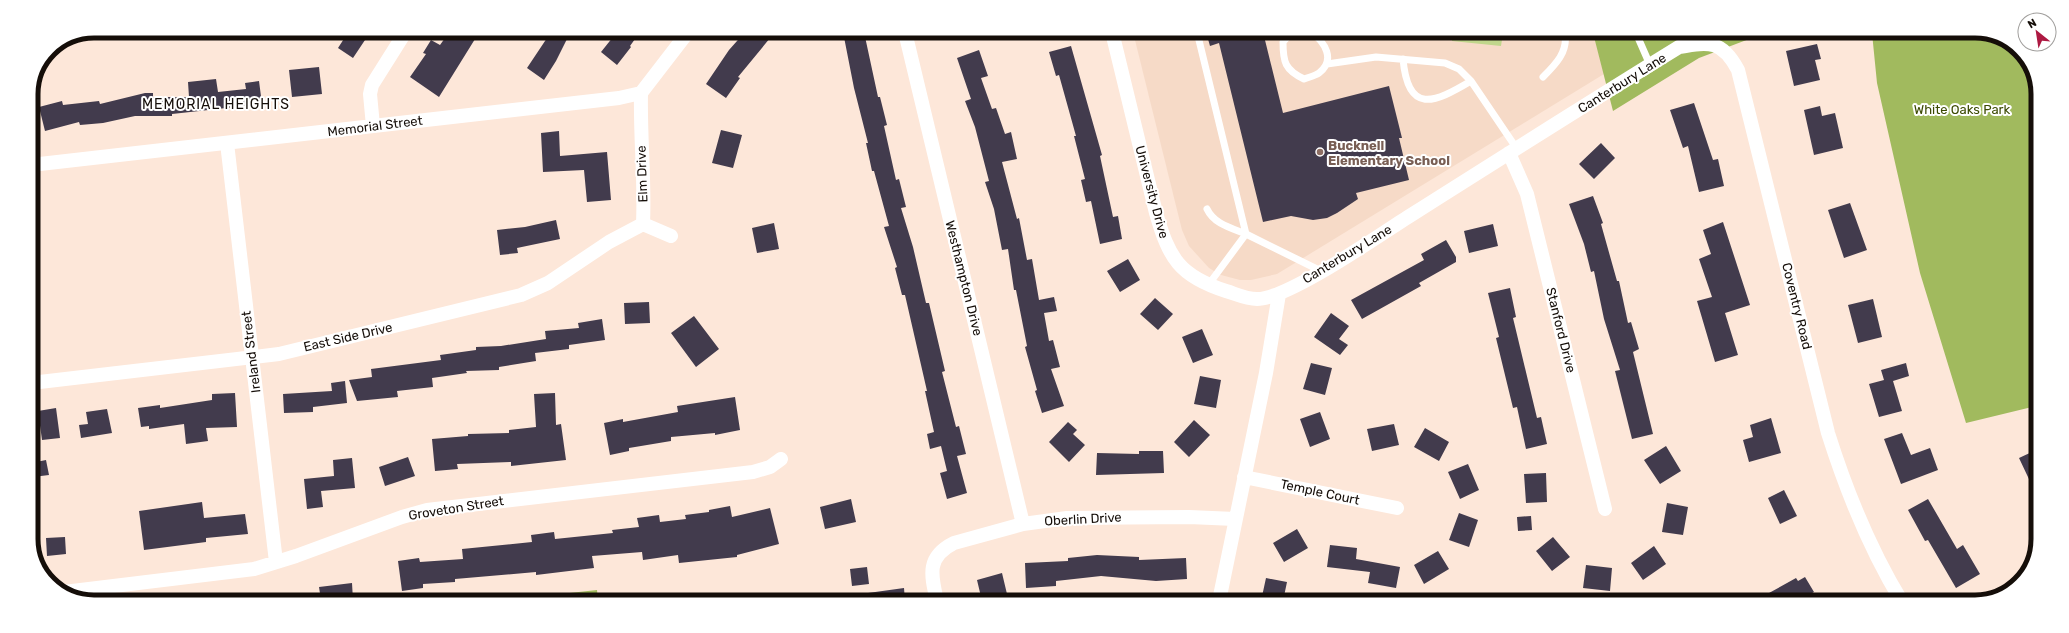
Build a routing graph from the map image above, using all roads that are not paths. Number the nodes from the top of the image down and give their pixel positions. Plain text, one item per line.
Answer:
1 (402, 38) edge
2 (683, 38) edge
3 (906, 38) edge
4 (1113, 38) edge
5 (1197, 38) edge
6 (1287, 38) edge
7 (1320, 38) edge
8 (1566, 38) edge
9 (1638, 38) edge
10 (1679, 47) joint
11 (1403, 59) junction
12 (1327, 64) junction
13 (1650, 65) junction
14 (1543, 77) dead end
15 (1471, 81) junction
16 (641, 92) junction
17 (373, 126) junction
18 (227, 143) junction
19 (1513, 151) junction
20 (38, 164) edge
21 (1207, 209) dead end
22 (643, 224) junction
23 (1246, 234) junction
24 (671, 236) dead end
25 (1321, 271) junction
26 (1209, 284) junction
27 (1279, 294) junction
28 (251, 358) junction
29 (38, 382) edge
30 (781, 459) dead end
31 (1244, 477) junction
32 (1397, 508) dead end
33 (1605, 509) dead end
34 (1235, 519) junction
35 (1023, 524) junction
36 (276, 562) junction
37 (72, 591) edge
38 (936, 595) edge
39 (1220, 595) edge
40 (1898, 595) edge

1 - 17 street
2 - 16 street
3 - 35 street, Westhampton Drive
4 - 26 street, University Drive
5 - 23 lane
6 - 12 lane
7 - 12 lane
8 - 14 lane
9 - 13 lane
10 - 13 street, Canterbury Lane
10 - 40 street, Coventry Road
11 - 12 lane
11 - 15 lane
11 - 15 lane
13 - 19 street, Canterbury Lane
15 - 19 lane
16 - 17 street, Memorial Street
16 - 22 street, Elm Drive
17 - 18 street, Memorial Street
18 - 20 street, Memorial Street
18 - 28 street, Ireland Street
19 - 25 street, Canterbury Lane
19 - 33 street, Stanford Drive
21 - 23 lane
22 - 24 street
22 - 28 street, East Side Drive
23 - 25 lane
23 - 26 lane
25 - 27 street, Canterbury Lane
26 - 27 street, University Drive
27 - 31 street
28 - 29 street, East Side Drive
28 - 36 street, Ireland Street
30 - 36 street, Groveton Street
31 - 32 street, Temple Court
31 - 34 street
34 - 35 street, Oberlin Drive
34 - 39 street
35 - 38 street, Oberlin Drive
36 - 37 street, Groveton Street

